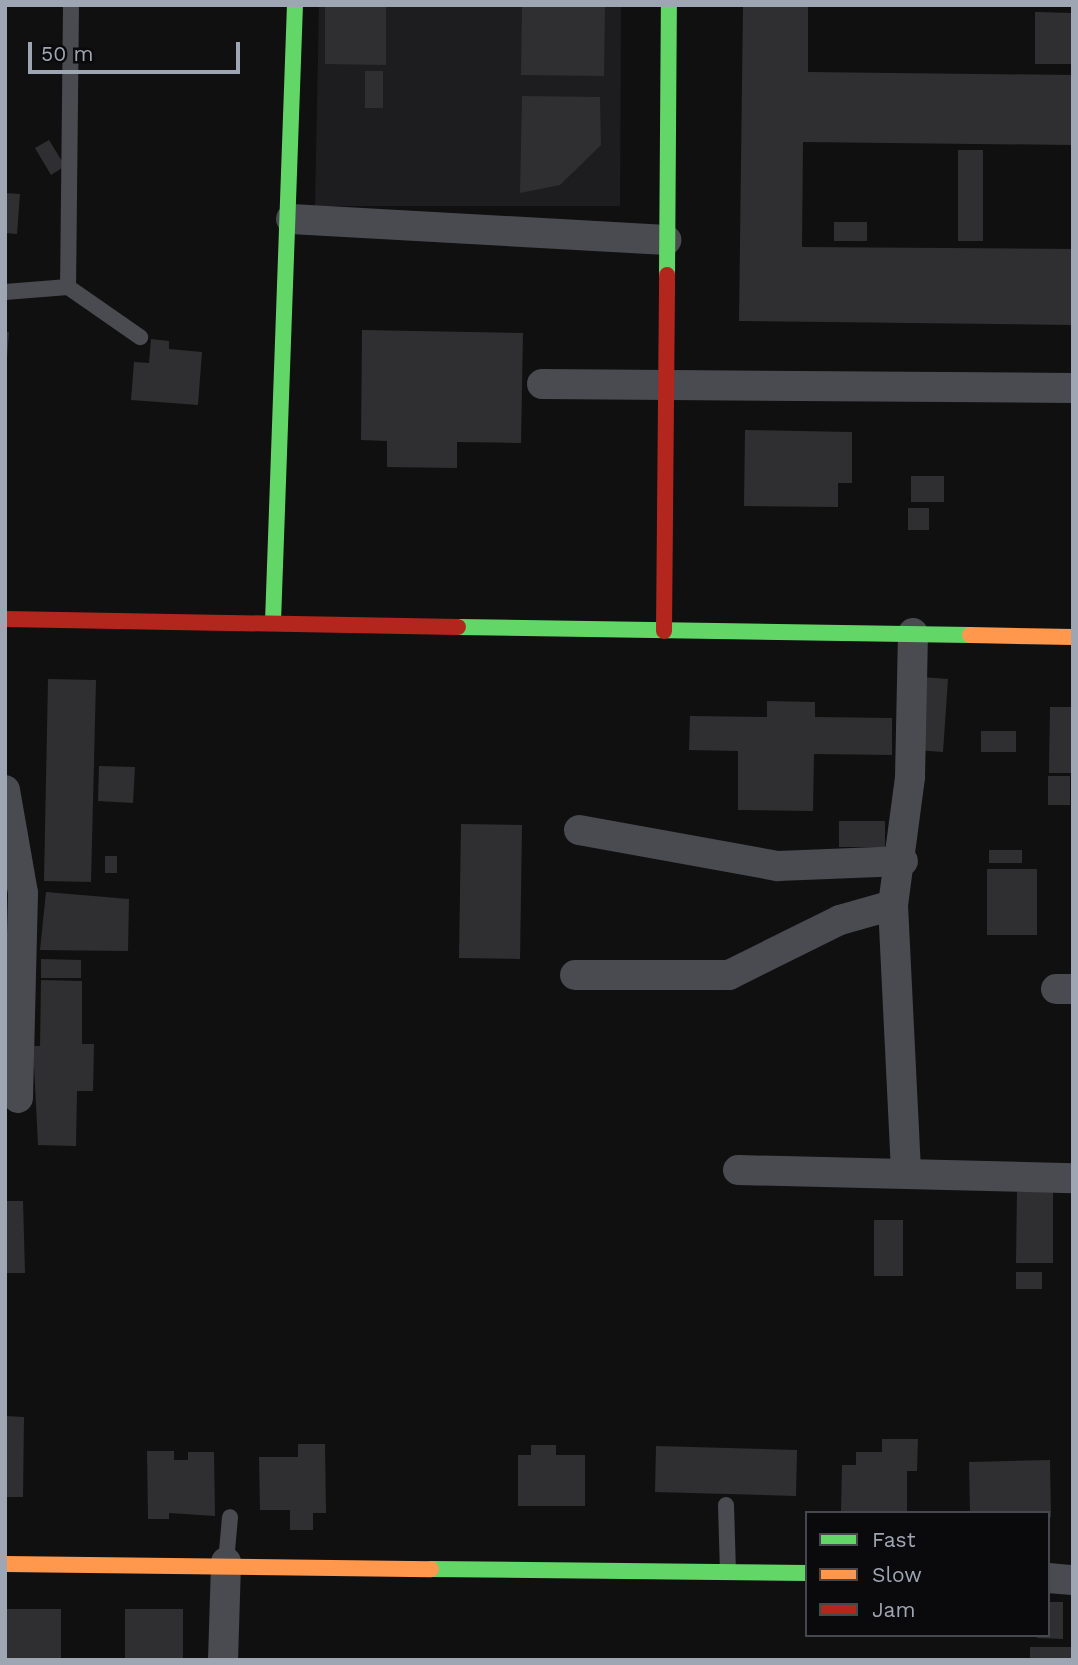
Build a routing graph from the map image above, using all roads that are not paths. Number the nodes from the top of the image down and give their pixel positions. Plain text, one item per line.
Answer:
1 (71, 5) edge
2 (295, 5) edge
3 (669, 5) edge
4 (290, 219) junction
5 (666, 240) junction
6 (68, 287) junction
7 (5, 292) edge
8 (140, 337) dead end
9 (542, 384) dead end
10 (666, 386) junction
11 (1073, 388) edge
12 (5, 619) edge
13 (273, 622) junction
14 (664, 631) junction
15 (913, 633) junction
16 (1073, 637) edge
17 (5, 790) edge
18 (579, 830) dead end
19 (903, 861) junction
20 (893, 905) junction
21 (575, 975) dead end
22 (18, 1098) dead end
23 (738, 1170) dead end
24 (906, 1171) junction
25 (1073, 1178) edge
26 (726, 1505) dead end
27 (230, 1517) dead end
28 (226, 1562) junction
29 (5, 1564) edge
30 (728, 1571) junction
31 (805, 1573) edge
32 (1050, 1578) edge
33 (1073, 1580) edge
34 (223, 1660) edge

1 - 6 lane
2 - 4 street
3 - 5 street
4 - 5 street
4 - 13 street
5 - 10 street
6 - 7 lane
6 - 8 lane
9 - 10 street
10 - 11 street
10 - 14 street
12 - 13 street
13 - 14 street
14 - 15 street
15 - 16 street
15 - 19 street
17 - 22 street
18 - 19 street
19 - 20 street
20 - 21 street
20 - 24 street
23 - 24 street
24 - 25 street
26 - 30 lane
27 - 28 lane
28 - 29 street
28 - 30 street
28 - 34 street
30 - 31 street
32 - 33 street

